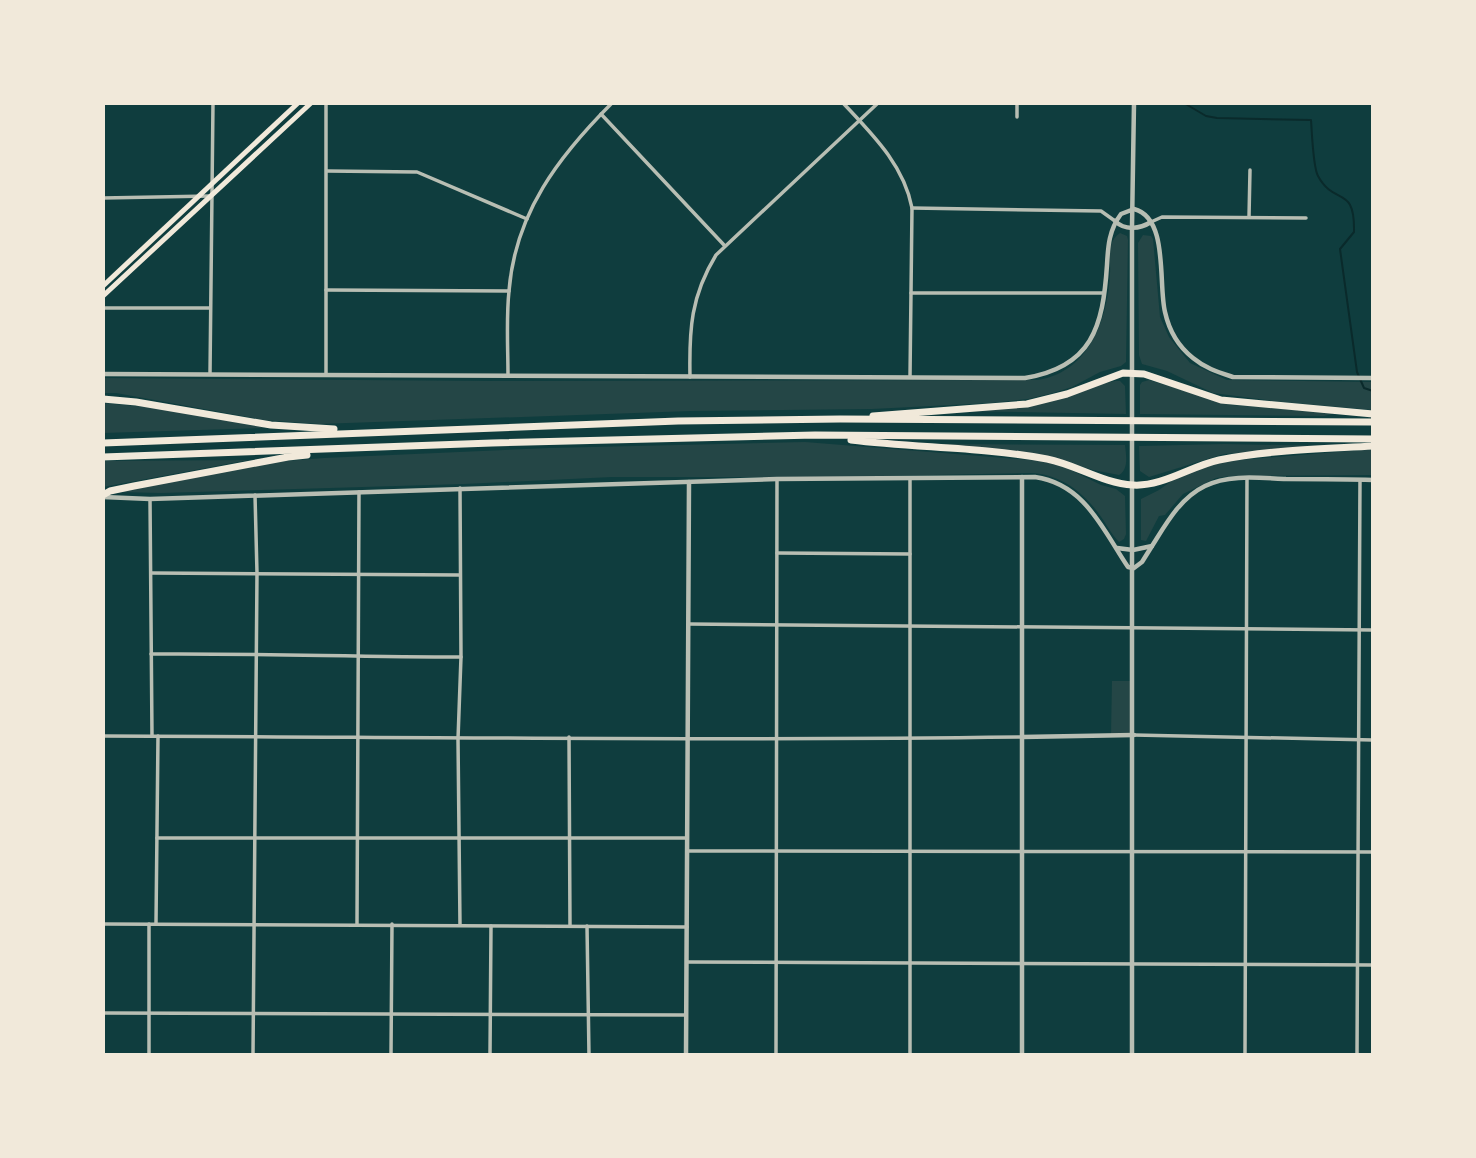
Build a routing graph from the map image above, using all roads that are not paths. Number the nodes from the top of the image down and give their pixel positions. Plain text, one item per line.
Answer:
1 (213, 103) edge
2 (298, 103) edge
3 (311, 103) edge
4 (326, 103) edge
5 (612, 103) edge
6 (843, 103) edge
7 (878, 103) edge
8 (1017, 103) edge
9 (1135, 103) edge
10 (601, 114) junction
11 (1017, 117) dead end
12 (859, 121) junction
13 (327, 170) junction
14 (1250, 170) dead end
15 (213, 184) junction
16 (212, 196) junction
17 (103, 198) edge
18 (197, 198) junction
19 (912, 208) junction
20 (1133, 209) junction
21 (1249, 217) junction
22 (1306, 218) dead end
23 (527, 219) junction
24 (1115, 221) junction
25 (1151, 222) junction
26 (1132, 227) junction
27 (724, 245) junction
28 (103, 286) edge
29 (326, 290) junction
30 (509, 291) junction
31 (911, 293) junction
32 (1104, 293) junction
33 (103, 296) edge
34 (103, 308) edge
35 (210, 308) junction
36 (1133, 373) junction
37 (103, 374) edge
38 (210, 374) junction
39 (326, 374) junction
40 (508, 376) junction
41 (690, 377) junction
42 (910, 377) junction
43 (1373, 378) edge
44 (103, 399) edge
45 (1373, 414) edge
46 (840, 419) junction
47 (1373, 422) edge
48 (380, 431) junction
49 (815, 435) junction
50 (1373, 439) edge
51 (103, 443) edge
52 (1373, 446) edge
53 (388, 448) junction
54 (103, 457) edge
55 (1022, 477) junction
56 (1247, 478) junction
57 (777, 479) junction
58 (910, 480) junction
59 (1360, 480) junction
60 (1373, 480) edge
61 (689, 481) junction
62 (1133, 485) junction
63 (460, 488) junction
64 (359, 491) junction
65 (255, 495) junction
66 (103, 496) edge
67 (150, 499) junction
68 (1112, 545) junction
69 (1152, 546) junction
70 (1133, 550) junction
71 (777, 553) junction
72 (909, 554) junction
73 (1133, 568) junction
74 (152, 573) junction
75 (257, 573) junction
76 (359, 573) junction
77 (460, 575) junction
78 (689, 624) junction
79 (777, 624) junction
80 (910, 626) junction
81 (1023, 626) junction
82 (1133, 628) junction
83 (1247, 628) junction
84 (1359, 630) junction
85 (1373, 630) edge
86 (256, 653) junction
87 (151, 654) junction
88 (357, 657) junction
89 (461, 657) junction
90 (1134, 735) junction
91 (103, 736) edge
92 (152, 736) junction
93 (158, 736) junction
94 (255, 736) junction
95 (357, 737) junction
96 (569, 737) junction
97 (1022, 737) junction
98 (689, 738) junction
99 (777, 738) junction
100 (909, 739) junction
101 (1244, 739) junction
102 (1358, 739) junction
103 (458, 740) junction
104 (1373, 740) edge
105 (253, 837) junction
106 (358, 837) junction
107 (157, 838) junction
108 (570, 838) junction
109 (688, 838) junction
110 (460, 839) junction
111 (910, 850) junction
112 (688, 851) junction
113 (777, 851) junction
114 (1021, 851) junction
115 (1245, 852) junction
116 (1357, 852) junction
117 (1373, 852) edge
118 (1133, 853) junction
119 (103, 923) edge
120 (156, 923) junction
121 (149, 924) junction
122 (253, 924) junction
123 (356, 924) junction
124 (391, 925) junction
125 (460, 925) junction
126 (570, 925) junction
127 (491, 926) junction
128 (587, 926) junction
129 (687, 927) junction
130 (687, 962) junction
131 (776, 962) junction
132 (910, 963) junction
133 (1132, 963) junction
134 (1020, 964) junction
135 (1245, 964) junction
136 (1356, 964) junction
137 (1373, 965) edge
138 (103, 1013) edge
139 (148, 1013) junction
140 (253, 1013) junction
141 (391, 1013) junction
142 (490, 1013) junction
143 (589, 1014) junction
144 (687, 1015) junction
145 (149, 1055) edge
146 (253, 1055) edge
147 (391, 1055) edge
148 (490, 1055) edge
149 (589, 1055) edge
150 (686, 1055) edge
151 (776, 1055) edge
152 (910, 1055) edge
153 (1022, 1055) edge
154 (1132, 1055) edge
155 (1245, 1055) edge
156 (1357, 1055) edge

1 - 15 street
2 - 15 main road
3 - 16 main road
4 - 13 street
5 - 10 street
6 - 12 street
7 - 12 street
8 - 11 street
9 - 20 street
10 - 23 street
10 - 27 street
12 - 19 street
12 - 27 street
13 - 23 street
13 - 29 street
14 - 21 street
15 - 16 street
15 - 18 main road
16 - 18 street
16 - 33 main road
16 - 35 street
17 - 18 street
18 - 28 main road
19 - 24 street
19 - 31 street
20 - 24 street
20 - 25 street
20 - 26 street
21 - 22 street
21 - 25 street
23 - 30 street
24 - 26 street
24 - 32 street
25 - 26 street
25 - 43 street
26 - 36 street
27 - 41 street
29 - 30 street
29 - 39 street
30 - 40 street
31 - 32 street
31 - 42 street
32 - 42 street
34 - 35 street
35 - 38 street
36 - 45 highway
36 - 46 highway
36 - 62 street
37 - 38 street
38 - 39 street
39 - 40 street
40 - 41 street
41 - 42 street
44 - 48 highway
46 - 47 highway
46 - 48 highway
48 - 51 highway
49 - 50 highway
49 - 53 highway
49 - 62 highway
52 - 62 highway
53 - 54 highway
53 - 66 highway
55 - 58 street
55 - 68 street
55 - 81 street
56 - 59 street
56 - 69 street
56 - 83 street
57 - 58 street
57 - 61 street
57 - 71 street
58 - 72 street
59 - 60 street
59 - 84 street
61 - 63 street
61 - 78 street
62 - 70 street
63 - 64 street
63 - 77 street
64 - 65 street
64 - 76 street
65 - 67 street
65 - 75 street
66 - 67 street
67 - 74 street
68 - 70 street
68 - 73 street
69 - 70 street
69 - 73 street
70 - 73 street
71 - 72 street
71 - 79 street
72 - 80 street
73 - 82 street
74 - 75 street
74 - 87 street
75 - 76 street
75 - 86 street
76 - 77 street
76 - 88 street
77 - 89 street
78 - 79 street
78 - 98 street
79 - 80 street
79 - 99 street
80 - 81 street
80 - 100 street
81 - 82 street
81 - 97 street
82 - 83 street
82 - 90 street
83 - 84 street
83 - 101 street
84 - 85 street
84 - 102 street
86 - 87 street
86 - 88 street
86 - 94 street
87 - 92 street
88 - 89 street
88 - 95 street
89 - 103 street
90 - 97 street
90 - 101 street
90 - 118 street
91 - 92 street
92 - 93 street
93 - 94 street
93 - 107 street
94 - 95 street
94 - 105 street
95 - 103 street
95 - 106 street
96 - 98 street
96 - 103 street
96 - 108 street
97 - 100 street
97 - 114 street
98 - 99 street
98 - 109 street
99 - 100 street
99 - 113 street
100 - 111 street
101 - 102 street
101 - 115 street
102 - 104 street
102 - 116 street
103 - 110 street
105 - 106 street
105 - 107 street
105 - 122 street
106 - 110 street
106 - 123 street
107 - 120 street
108 - 109 street
108 - 110 street
108 - 126 street
109 - 112 street
110 - 125 street
111 - 113 street
111 - 114 street
111 - 132 street
112 - 113 street
112 - 129 street
113 - 131 street
114 - 118 street
114 - 134 street
115 - 116 street
115 - 118 street
115 - 135 street
116 - 117 street
116 - 136 street
118 - 133 street
119 - 121 street
120 - 121 street
120 - 122 street
121 - 139 street
122 - 123 street
122 - 140 street
123 - 124 street
124 - 125 street
124 - 141 street
125 - 127 street
126 - 127 street
126 - 128 street
127 - 142 street
128 - 129 street
128 - 143 street
129 - 130 street
130 - 131 street
130 - 144 street
131 - 132 street
131 - 151 street
132 - 134 street
132 - 152 street
133 - 134 street
133 - 135 street
133 - 154 street
134 - 153 street
135 - 136 street
135 - 155 street
136 - 137 street
136 - 156 street
138 - 139 street
139 - 140 street
139 - 145 street
140 - 141 street
140 - 146 street
141 - 142 street
141 - 147 street
142 - 143 street
142 - 148 street
143 - 144 street
143 - 149 street
144 - 150 street

